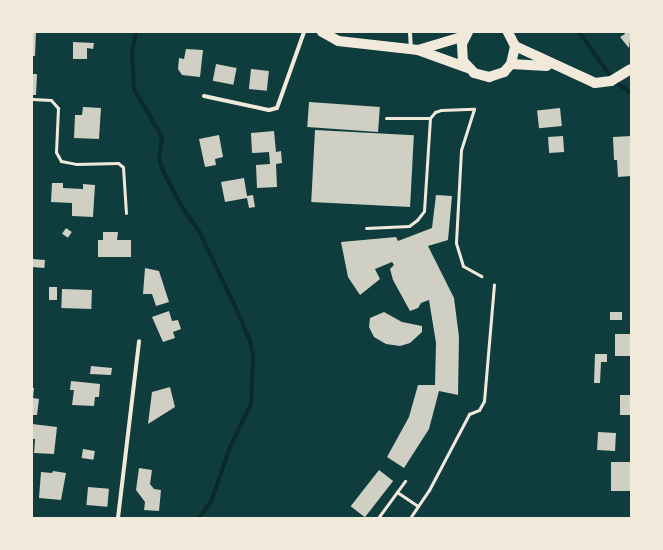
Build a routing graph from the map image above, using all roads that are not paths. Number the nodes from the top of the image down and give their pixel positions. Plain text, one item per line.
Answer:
1 (304, 32) edge
2 (322, 32) edge
3 (410, 32) edge
4 (508, 32) edge
5 (467, 34) edge
6 (515, 46) junction
7 (415, 49) junction
8 (511, 64) junction
9 (468, 68) junction
10 (559, 68) junction
11 (628, 71) edge
12 (204, 96) dead end
13 (32, 99) edge
14 (386, 118) dead end
15 (430, 118) junction
16 (126, 213) dead end
17 (366, 228) dead end
18 (480, 276) dead end
19 (494, 284) dead end
20 (139, 341) dead end
21 (405, 481) dead end
22 (397, 492) junction
23 (418, 506) junction
24 (118, 518) edge
25 (378, 518) edge
26 (410, 518) edge

1 - 12 street
2 - 7 main road
3 - 7 street
4 - 6 main road
5 - 7 main road
5 - 9 main road
6 - 8 main road
6 - 10 main road
7 - 9 main road
8 - 9 main road
8 - 10 main road
10 - 11 main road
13 - 16 lane
14 - 15 lane
15 - 17 lane
15 - 18 lane
19 - 23 lane
20 - 24 street
21 - 22 lane
22 - 23 lane
22 - 25 lane
23 - 26 lane

